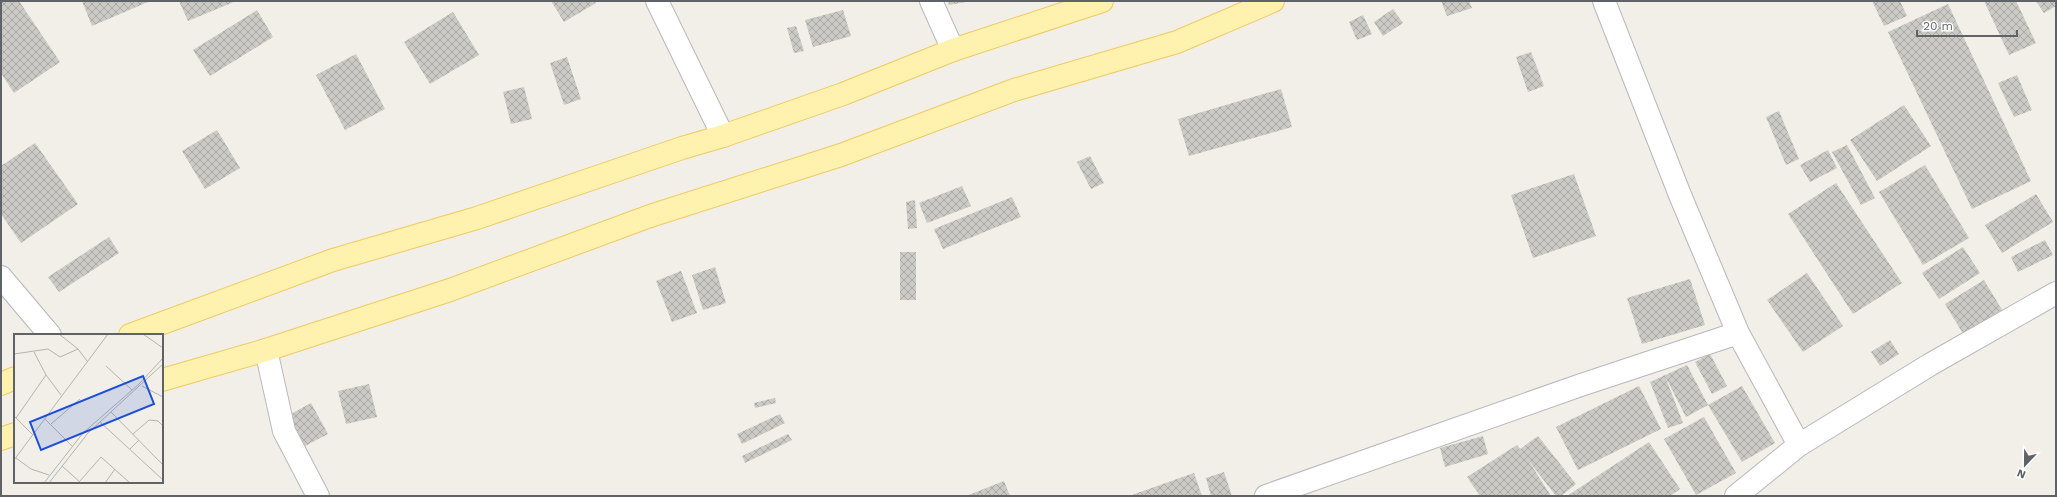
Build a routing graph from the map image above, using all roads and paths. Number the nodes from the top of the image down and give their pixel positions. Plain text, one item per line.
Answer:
1 (657, 1) edge
2 (931, 1) edge
3 (1102, 1) edge
4 (1272, 1) edge
5 (1604, 1) edge
6 (953, 50) junction
7 (723, 136) junction
8 (1, 277) edge
9 (2056, 293) edge
10 (1738, 333) junction
11 (49, 334) edge
12 (133, 334) edge
13 (266, 350) junction
14 (14, 378) edge
15 (163, 380) edge
16 (1, 384) edge
17 (14, 434) edge
18 (1, 439) edge
19 (1799, 445) junction
20 (318, 496) edge
21 (1266, 496) edge
22 (1736, 496) edge

1 - 7 street
2 - 6 street
3 - 6 main road
4 - 13 main road
5 - 10 street
6 - 7 main road
7 - 12 main road
8 - 11 street
9 - 19 street
10 - 19 street
10 - 21 street
13 - 15 main road
13 - 20 street
14 - 16 main road
17 - 18 main road
19 - 22 street

